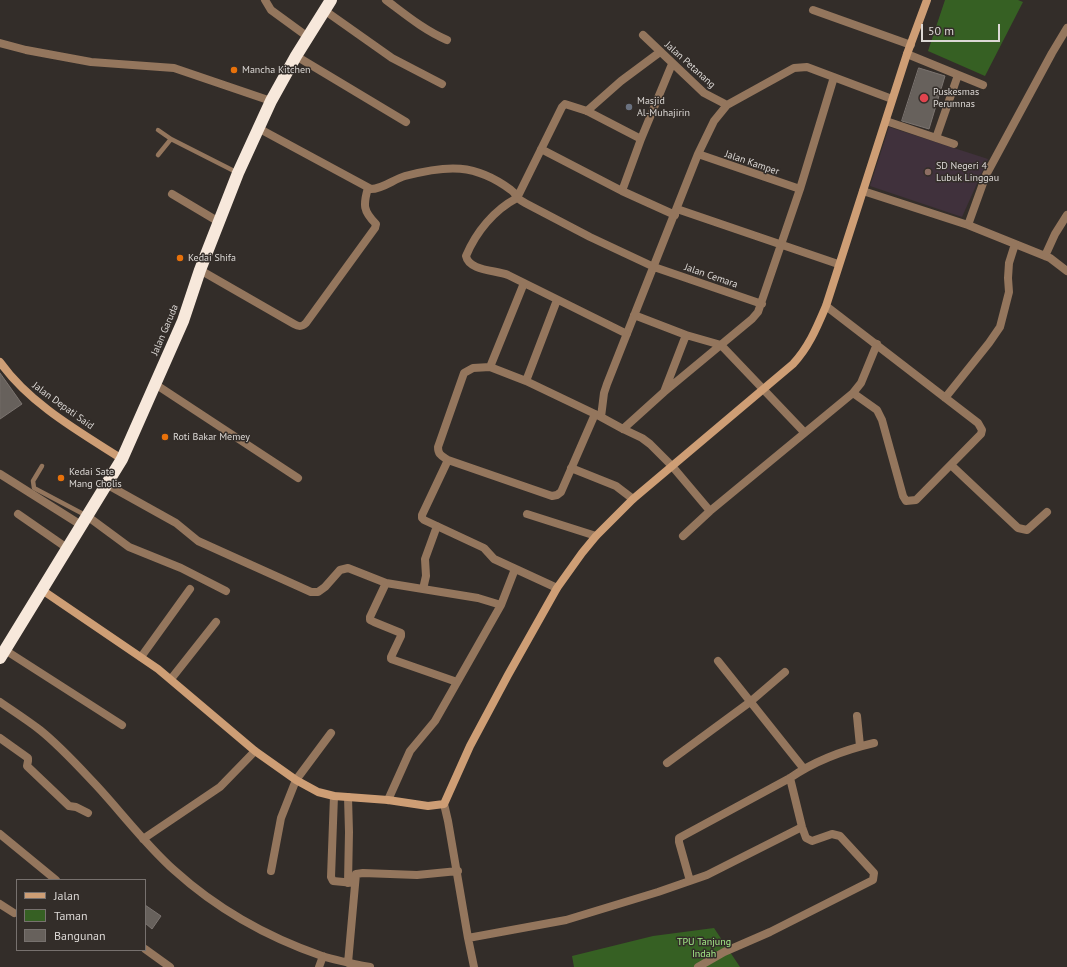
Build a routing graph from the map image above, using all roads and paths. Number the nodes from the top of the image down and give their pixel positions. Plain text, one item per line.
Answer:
1 (265, 0) edge
2 (386, 0) edge
3 (927, 0) edge
4 (328, 5) edge
5 (813, 10) dead end
6 (1067, 28) edge
7 (643, 35) dead end
8 (308, 37) junction
9 (447, 40) dead end
10 (0, 43) edge
11 (911, 45) junction
12 (660, 52) junction
13 (907, 54) junction
14 (296, 56) junction
15 (672, 64) junction
16 (958, 75) junction
17 (834, 77) junction
18 (442, 84) dead end
19 (983, 85) dead end
20 (892, 99) junction
21 (271, 101) junction
22 (727, 105) junction
23 (587, 111) junction
24 (886, 121) junction
25 (406, 122) dead end
26 (258, 128) junction
27 (158, 130) dead end
28 (936, 138) junction
29 (171, 139) junction
30 (641, 139) junction
31 (954, 144) dead end
32 (541, 149) junction
33 (698, 154) junction
34 (158, 155) dead end
35 (238, 173) junction
36 (368, 188) junction
37 (800, 189) junction
38 (622, 191) junction
39 (863, 191) junction
40 (172, 194) dead end
41 (518, 198) junction
42 (676, 212) junction
43 (1067, 215) edge
44 (219, 222) junction
45 (968, 225) junction
46 (1015, 244) junction
47 (781, 245) junction
48 (1045, 256) junction
49 (838, 264) junction
50 (654, 267) junction
51 (200, 270) junction
52 (1067, 271) edge
53 (524, 283) junction
54 (557, 300) junction
55 (762, 304) junction
56 (826, 306) junction
57 (634, 315) junction
58 (627, 334) junction
59 (686, 335) junction
60 (877, 344) junction
61 (721, 345) junction
62 (0, 362) edge
63 (490, 367) junction
64 (526, 381) junction
65 (155, 384) junction
66 (762, 388) junction
67 (664, 392) junction
68 (853, 392) junction
69 (945, 398) junction
70 (598, 415) junction
71 (623, 429) junction
72 (804, 432) junction
73 (122, 459) junction
74 (448, 460) junction
75 (951, 465) junction
76 (42, 466) dead end
77 (672, 466) junction
78 (571, 468) junction
79 (0, 474) edge
80 (298, 478) dead end
81 (106, 484) junction
82 (633, 499) junction
83 (710, 511) junction
84 (1047, 512) dead end
85 (18, 514) dead end
86 (527, 514) dead end
87 (84, 521) junction
88 (437, 526) junction
89 (596, 536) junction
90 (683, 536) dead end
91 (67, 548) junction
92 (515, 569) junction
93 (386, 583) junction
94 (556, 588) junction
95 (190, 589) dead end
96 (422, 589) junction
97 (42, 590) junction
98 (226, 591) dead end
99 (501, 605) junction
100 (216, 622) dead end
101 (3, 654) edge
102 (141, 658) junction
103 (718, 661) dead end
104 (785, 672) dead end
105 (171, 679) junction
106 (457, 682) junction
107 (0, 702) edge
108 (750, 702) junction
109 (856, 716) dead end
110 (122, 725) dead end
111 (331, 733) dead end
112 (0, 738) edge
113 (874, 742) dead end
114 (860, 746) junction
115 (255, 751) junction
116 (667, 763) dead end
117 (804, 769) junction
118 (790, 778) junction
119 (296, 780) junction
120 (334, 796) junction
121 (348, 797) junction
122 (388, 800) junction
123 (444, 804) junction
124 (88, 813) dead end
125 (802, 827) junction
126 (0, 834) edge
127 (143, 839) junction
128 (271, 871) dead end
129 (458, 871) junction
130 (55, 879) edge
131 (690, 881) junction
132 (351, 883) junction
133 (0, 904) edge
134 (14, 913) dead end
135 (468, 938) junction
136 (146, 950) edge
137 (323, 956) junction
138 (348, 963) junction
139 (170, 967) edge
140 (319, 967) edge
141 (370, 967) edge
142 (474, 967) edge
143 (698, 967) edge

1 - 8 street
2 - 9 street
3 - 11 street
4 - 8 highway, Jalan Garuda
4 - 18 street
5 - 11 street
6 - 45 street
7 - 12 street, Jalan Petanang
8 - 14 highway, Jalan Garuda
10 - 21 street
11 - 13 street
12 - 15 street, Jalan Petanang
12 - 23 street
13 - 16 street
13 - 20 street
14 - 21 highway, Jalan Garuda
14 - 25 street
15 - 22 street, Jalan Petanang
15 - 30 street
16 - 19 street
16 - 28 street
17 - 20 street
17 - 22 street
17 - 37 street
20 - 24 street
21 - 26 highway, Jalan Garuda
22 - 33 street
23 - 30 street
23 - 32 street
24 - 28 street
24 - 39 street
26 - 35 highway, Jalan Garuda
26 - 36 street
27 - 29 lane
28 - 31 street
29 - 34 lane
29 - 35 lane
30 - 38 street
32 - 38 street
32 - 41 street
33 - 37 street, Jalan Kamper
33 - 42 street
35 - 44 highway, Jalan Garuda
36 - 41 street, Jalan Cemara
36 - 51 street
37 - 47 street
38 - 42 street
39 - 45 street
39 - 49 street
40 - 44 street
41 - 50 street, Jalan Cemara
41 - 53 street
42 - 47 street
42 - 50 street
43 - 48 street
44 - 51 highway, Jalan Garuda
45 - 46 street
46 - 48 street
46 - 69 street
47 - 49 street
47 - 55 street
48 - 52 street
49 - 56 street
50 - 55 street, Jalan Cemara
50 - 57 street
51 - 65 highway, Jalan Garuda
53 - 54 street
53 - 63 street
54 - 58 street
54 - 64 street
55 - 61 street
56 - 60 street
56 - 66 street
57 - 58 street
57 - 59 street
58 - 70 street
59 - 61 street
59 - 67 street
60 - 68 street
60 - 69 street
61 - 66 street
61 - 67 street
62 - 73 street, Jalan Depati Said
63 - 64 street
63 - 74 street
64 - 70 street
65 - 73 highway, Jalan Garuda
65 - 80 street
66 - 72 street
66 - 77 street
67 - 71 street
68 - 72 street
68 - 75 street
69 - 75 street
70 - 71 street
70 - 78 street
71 - 77 street
72 - 83 street
73 - 81 highway, Jalan Garuda
74 - 78 street
74 - 88 street
75 - 84 street
76 - 87 lane
77 - 82 street
77 - 83 street
78 - 82 street
79 - 87 street
81 - 87 highway, Jalan Garuda
81 - 93 street
82 - 89 street
83 - 90 street
85 - 91 street
86 - 89 street
87 - 91 highway, Jalan Garuda
87 - 98 street
88 - 92 street
88 - 96 street
89 - 94 street
91 - 97 highway, Jalan Garuda
92 - 94 street
92 - 99 street
93 - 96 street
93 - 106 street
94 - 123 street
95 - 102 street
96 - 99 street
97 - 101 highway, Jalan Garuda
97 - 102 street
99 - 106 street
100 - 105 street
101 - 110 street
102 - 105 street
103 - 108 street
104 - 108 street
105 - 115 street
106 - 122 street
107 - 127 street
108 - 116 street
108 - 117 street
109 - 114 street
111 - 119 street
112 - 124 street
113 - 114 street
114 - 117 street
115 - 119 street
115 - 127 street
117 - 118 street
118 - 125 street
118 - 131 street
119 - 120 street
119 - 128 street
120 - 121 street
120 - 132 street
121 - 122 street
121 - 132 street
122 - 123 street
123 - 129 street
125 - 131 street
125 - 143 street
126 - 130 street
127 - 137 street
129 - 132 street
129 - 135 street
131 - 135 street
132 - 138 street
133 - 134 street
135 - 142 street
136 - 139 street
137 - 138 street
137 - 140 street
138 - 141 street

